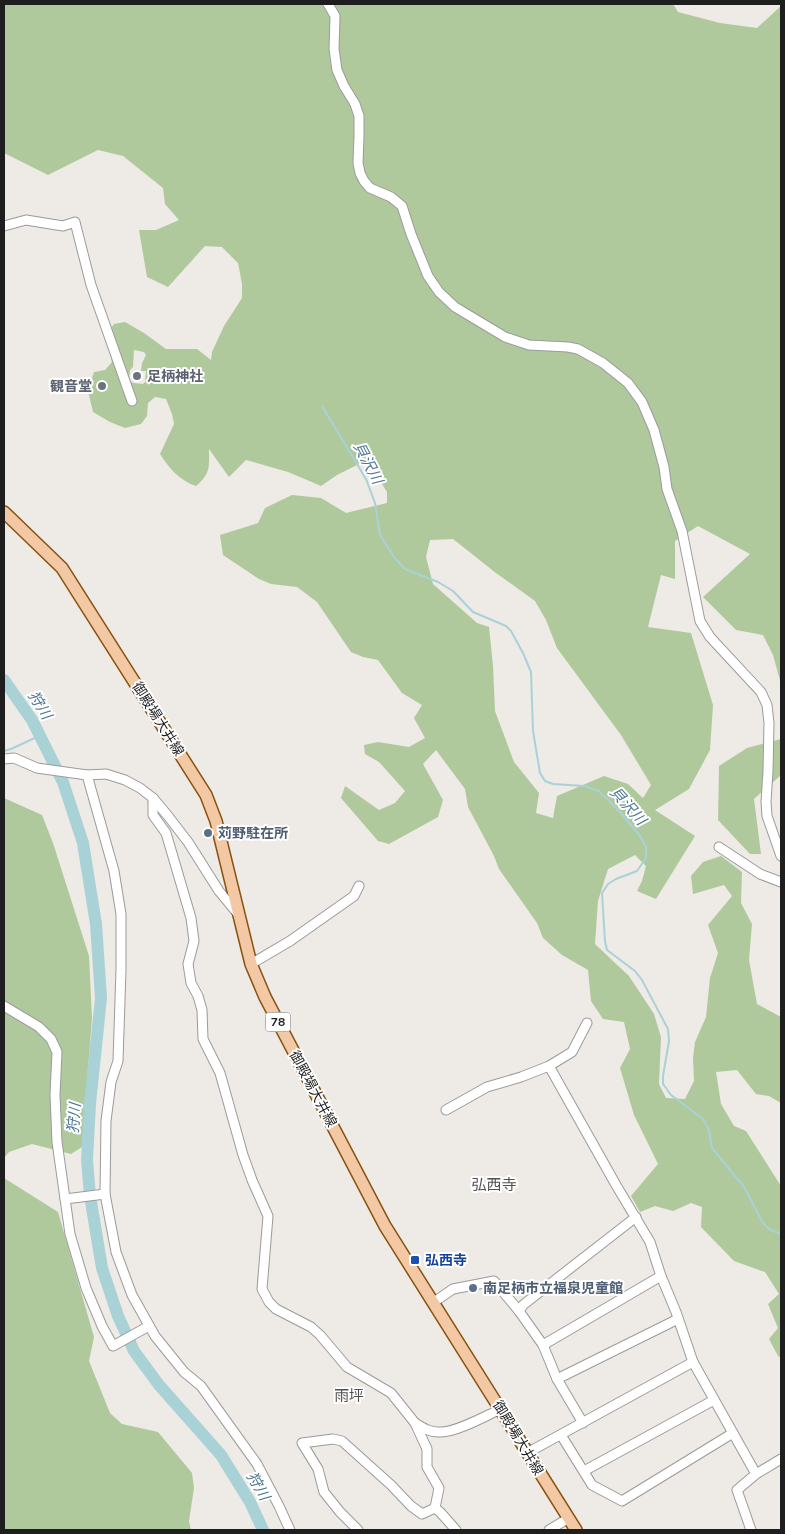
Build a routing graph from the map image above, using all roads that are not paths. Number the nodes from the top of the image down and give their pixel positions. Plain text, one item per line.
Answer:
1 (328, 4) edge
2 (4, 226) edge
3 (132, 402) dead end
4 (4, 512) edge
5 (4, 760) edge
6 (84, 774) junction
7 (153, 798) junction
8 (719, 847) dead end
9 (781, 856) edge
10 (781, 882) edge
11 (359, 886) dead end
12 (239, 916) junction
13 (251, 964) junction
14 (4, 1006) edge
15 (587, 1023) dead end
16 (549, 1066) junction
17 (446, 1110) dead end
18 (105, 1194) junction
19 (65, 1199) junction
20 (636, 1217) junction
21 (661, 1276) junction
22 (434, 1302) junction
23 (519, 1311) junction
24 (678, 1319) junction
25 (146, 1328) junction
26 (543, 1345) junction
27 (693, 1362) junction
28 (557, 1379) junction
29 (714, 1400) junction
30 (500, 1409) junction
31 (415, 1423) junction
32 (582, 1423) junction
33 (733, 1433) junction
34 (561, 1435) junction
35 (526, 1453) junction
36 (781, 1459) edge
37 (584, 1472) junction
38 (756, 1474) junction
39 (435, 1508) junction
40 (569, 1518) junction
41 (290, 1530) edge
42 (358, 1530) edge
43 (456, 1530) edge
44 (549, 1530) edge
45 (576, 1530) edge
46 (750, 1530) edge

1 - 9 street
2 - 3 street
4 - 12 main road, 御殿場大井線 / 78
5 - 6 street
6 - 7 street
6 - 18 street
7 - 12 street
7 - 31 street
8 - 10 street
11 - 13 street
12 - 13 main road, 御殿場大井線 / 78
13 - 22 main road, 御殿場大井線 / 78
14 - 19 street
15 - 16 street
16 - 17 street
16 - 20 street
18 - 19 street
18 - 25 street
19 - 25 street
20 - 21 street
20 - 23 street
21 - 24 street
21 - 26 street
22 - 23 street
22 - 30 main road, 御殿場大井線 / 78
23 - 26 street
24 - 27 street
24 - 28 street
25 - 41 street
26 - 28 street
27 - 29 street
27 - 32 street
28 - 32 street
29 - 33 street
29 - 37 street
30 - 31 street
30 - 35 main road, 御殿場大井線 / 78
31 - 39 street
32 - 34 street
33 - 37 street
33 - 38 street
34 - 35 street
34 - 37 street
35 - 40 main road, 御殿場大井線 / 78
36 - 38 street
38 - 46 street
39 - 42 street
39 - 43 street
40 - 44 street
40 - 45 main road, 御殿場大井線 / 78

